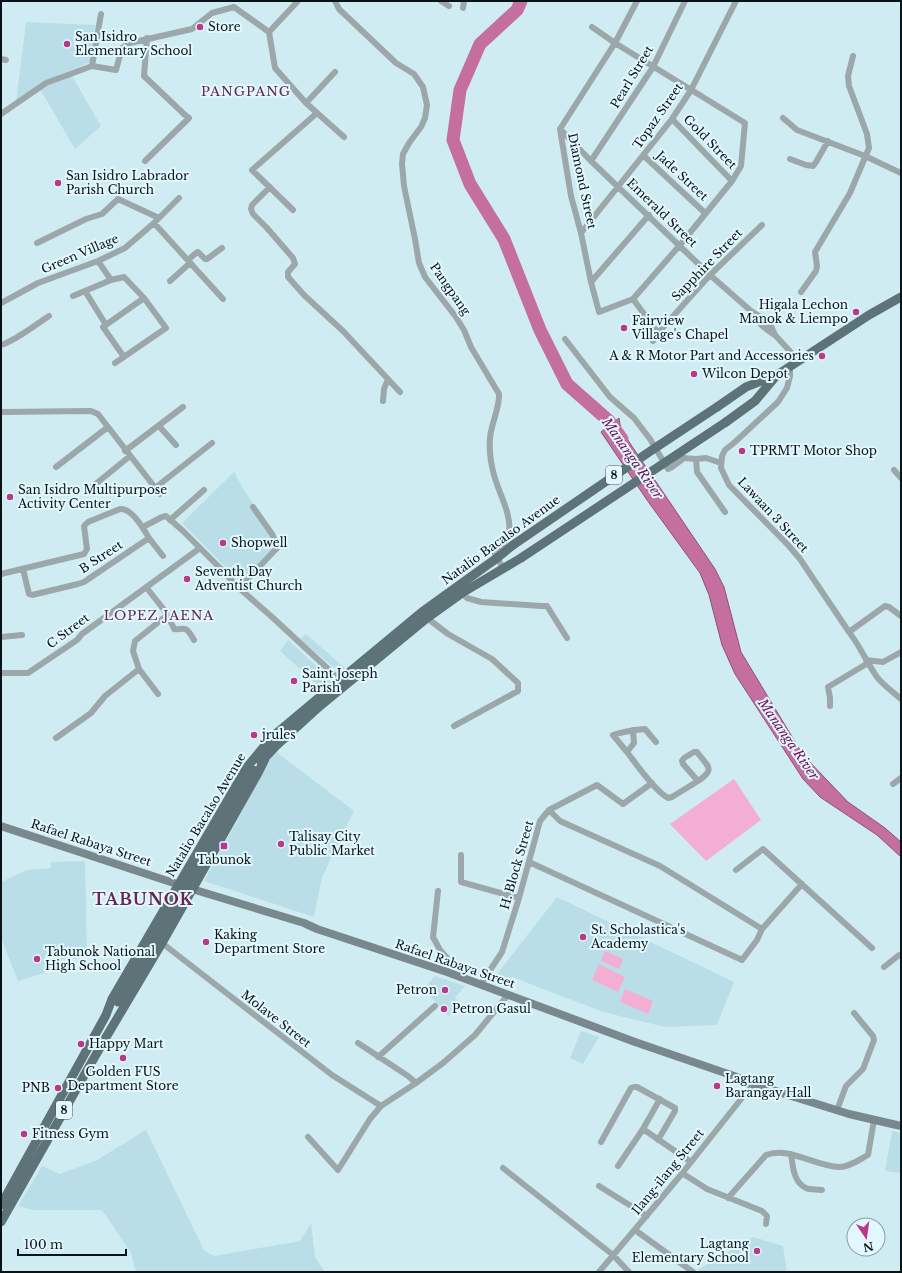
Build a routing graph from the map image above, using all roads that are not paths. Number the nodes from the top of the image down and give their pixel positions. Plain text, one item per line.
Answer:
1 (298, 1) edge
2 (335, 1) edge
3 (441, 1) edge
4 (464, 1) edge
5 (637, 1) edge
6 (685, 1) edge
7 (736, 1) edge
8 (235, 4) edge
9 (449, 6) dead end
10 (463, 8) dead end
11 (101, 14) dead end
12 (592, 27) dead end
13 (269, 32) junction
14 (147, 38) junction
15 (615, 43) junction
16 (853, 56) dead end
17 (92, 66) junction
18 (653, 67) junction
19 (335, 72) dead end
20 (690, 90) junction
21 (306, 103) junction
22 (317, 113) junction
23 (1, 114) edge
24 (783, 118) dead end
25 (672, 119) junction
26 (560, 129) junction
27 (344, 137) dead end
28 (828, 141) junction
29 (644, 156) junction
30 (865, 156) junction
31 (790, 159) dead end
32 (591, 161) junction
33 (145, 162) dead end
34 (901, 173) edge
35 (732, 181) junction
36 (270, 187) junction
37 (618, 187) junction
38 (179, 198) dead end
39 (293, 210) dead end
40 (705, 213) junction
41 (649, 215) junction
42 (159, 218) junction
43 (154, 223) junction
44 (762, 225) dead end
45 (581, 233) junction
46 (37, 243) dead end
47 (680, 245) junction
48 (222, 248) dead end
49 (98, 261) junction
50 (189, 261) junction
51 (710, 275) junction
52 (111, 280) junction
53 (170, 281) dead end
54 (591, 282) junction
55 (85, 291) junction
56 (801, 292) dead end
57 (73, 296) dead end
58 (901, 297) edge
59 (144, 298) junction
60 (223, 299) dead end
61 (633, 300) junction
62 (1, 303) edge
63 (49, 316) dead end
64 (106, 325) junction
65 (658, 332) junction
66 (565, 339) dead end
67 (653, 341) dead end
68 (1, 345) edge
69 (124, 357) junction
70 (798, 360) junction
71 (115, 363) dead end
72 (790, 366) junction
73 (776, 375) junction
74 (388, 379) junction
75 (400, 392) dead end
76 (383, 401) dead end
77 (183, 407) dead end
78 (1, 412) edge
79 (159, 426) junction
80 (108, 427) junction
81 (212, 443) dead end
82 (176, 445) dead end
83 (128, 453) junction
84 (696, 459) junction
85 (721, 463) junction
86 (56, 467) dead end
87 (894, 470) dead end
88 (901, 478) edge
89 (92, 486) dead end
90 (155, 488) junction
91 (204, 490) dead end
92 (160, 494) dead end
93 (253, 507) dead end
94 (725, 512) dead end
95 (170, 520) junction
96 (142, 527) junction
97 (150, 538) junction
98 (200, 548) junction
99 (163, 556) dead end
100 (496, 558) junction
101 (503, 568) junction
102 (23, 569) junction
103 (1, 574) edge
104 (146, 587) junction
105 (239, 588) junction
106 (462, 593) junction
107 (166, 616) junction
108 (901, 616) edge
109 (427, 618) junction
110 (849, 632) junction
111 (22, 635) dead end
112 (1, 637) edge
113 (567, 638) dead end
114 (194, 640) dead end
115 (901, 652) edge
116 (867, 661) junction
117 (139, 669) junction
118 (1, 673) edge
119 (340, 680) junction
120 (158, 694) dead end
121 (901, 699) edge
122 (830, 706) dead end
123 (454, 726) dead end
124 (633, 730) junction
125 (56, 738) dead end
126 (656, 742) dead end
127 (627, 752) junction
128 (262, 756) junction
129 (901, 778) edge
130 (698, 781) junction
131 (652, 783) junction
132 (893, 784) dead end
133 (549, 810) junction
134 (1, 826) edge
135 (461, 855) dead end
136 (529, 862) junction
137 (736, 870) dead end
138 (802, 884) junction
139 (177, 885) junction
140 (192, 889) junction
141 (438, 891) dead end
142 (519, 898) junction
143 (762, 929) junction
144 (162, 943) junction
145 (872, 948) dead end
146 (901, 956) edge
147 (884, 967) dead end
148 (447, 972) junction
149 (481, 984) junction
150 (508, 995) junction
151 (118, 1002) junction
152 (435, 1006) dead end
153 (854, 1012) dead end
154 (106, 1015) junction
155 (115, 1021) junction
156 (358, 1043) dead end
157 (378, 1057) junction
158 (416, 1083) junction
159 (753, 1084) junction
160 (660, 1099) junction
161 (381, 1106) junction
162 (837, 1110) junction
163 (874, 1120) junction
164 (901, 1126) edge
165 (643, 1129) junction
166 (308, 1137) dead end
167 (658, 1140) junction
168 (601, 1142) dead end
169 (791, 1154) junction
170 (691, 1162) junction
171 (618, 1166) dead end
172 (503, 1168) dead end
173 (682, 1173) junction
174 (599, 1186) dead end
175 (822, 1190) dead end
176 (728, 1198) junction
177 (1, 1205) edge
178 (647, 1216) junction
179 (1, 1222) edge
180 (766, 1224) dead end
181 (635, 1230) junction
182 (613, 1255) junction
183 (599, 1272) edge
184 (629, 1272) edge
185 (693, 1272) edge

1 - 13 street
2 - 100 street, Pangpang
3 - 9 street
4 - 10 street
5 - 15 street, Diamond Street
6 - 18 street, Pearl Street
7 - 20 street, Topaz Street
8 - 13 street
8 - 14 street
11 - 17 street
12 - 15 street
13 - 21 street
14 - 17 street
14 - 33 street
15 - 18 street
15 - 26 street, Diamond Street
16 - 30 street
17 - 23 street
18 - 20 street
18 - 32 street, Pearl Street
19 - 21 street
20 - 25 street, Topaz Street
20 - 35 street
21 - 22 street
22 - 27 street
22 - 36 street
24 - 28 street
25 - 29 street, Topaz Street
25 - 35 street, Gold Street
26 - 32 street, Emerald Street
26 - 45 street, Diamond Street
28 - 30 street
28 - 31 street
29 - 37 street, Topaz Street
29 - 40 street, Jade Street
30 - 34 street
30 - 56 street
32 - 37 street, Emerald Street
35 - 40 street
36 - 39 street
36 - 74 street
37 - 41 street, Emerald Street
37 - 45 street, Topaz Street
38 - 42 street, Green Village
40 - 47 street
41 - 47 street, Emerald Street
41 - 54 street
42 - 43 street, Green Village
42 - 46 street
43 - 49 street, Green Village
43 - 50 street
44 - 51 street, Sapphire Street
45 - 54 street, Diamond Street
47 - 51 street, Emerald Street
47 - 61 street
48 - 50 street
49 - 52 street
49 - 62 street, Green Village
50 - 53 street
50 - 60 street
51 - 65 street, Sapphire Street
51 - 70 street, Emerald Street
52 - 55 street
52 - 59 street
54 - 61 street, Diamond Street
55 - 57 street
55 - 64 street
58 - 70 main road, Natalio Bacalso Avenue / 8
59 - 64 street
59 - 69 street
61 - 65 street
63 - 68 street
64 - 69 street
65 - 67 street, Sapphire Street
66 - 84 street
69 - 71 street
70 - 72 main road, Natalio Bacalso Avenue / 8
72 - 73 main road, Natalio Bacalso Avenue / 8
72 - 85 street
73 - 100 main road, Natalio Bacalso Avenue / 8, bridge
73 - 101 main road, Natalio Bacalso Avenue / 8, bridge
74 - 75 street
74 - 76 street
77 - 79 street
78 - 80 street
79 - 82 street
79 - 83 street
80 - 83 street
80 - 86 street
81 - 90 street
83 - 89 street
83 - 90 street
84 - 85 street
84 - 94 street
85 - 110 street, Lawaan 3 Street
87 - 88 street
90 - 92 street
91 - 95 street
93 - 105 street
95 - 96 street
95 - 98 street
96 - 97 street
96 - 102 street
97 - 99 street
97 - 102 street, B Street
98 - 104 street, C Street
98 - 105 street
100 - 101 street
100 - 119 main road, Natalio Bacalso Avenue / 8
101 - 106 main road, Natalio Bacalso Avenue / 8
102 - 103 street
104 - 107 street
104 - 118 street, C Street
105 - 119 street
106 - 109 main road, Natalio Bacalso Avenue / 8
106 - 113 street
107 - 114 street
107 - 117 street
108 - 110 street
109 - 123 street
109 - 128 main road, Natalio Bacalso Avenue / 8
110 - 116 street, Lawaan 3 Street
111 - 112 street
115 - 116 street
116 - 121 street, Lawaan 3 Street
116 - 122 street
117 - 120 street
117 - 125 street
119 - 128 main road, Natalio Bacalso Avenue / 8
124 - 126 street
124 - 127 street
124 - 127 street
127 - 131 street
128 - 139 main road, Natalio Bacalso Avenue
128 - 140 main road, Natalio Bacalso Avenue
128 - 151 main road, Natalio Bacalso Avenue / 8, bridge
129 - 132 street
130 - 130 street
130 - 131 street
131 - 133 street, H. Block Street
133 - 136 street, H. Block Street
133 - 143 street
134 - 139 main road, Rafael Rabaya Street
135 - 142 street
136 - 142 street, H. Block Street
136 - 143 street
137 - 138 street
138 - 143 street
138 - 145 street
139 - 140 main road, Rafael Rabaya Street
139 - 154 main road, Natalio Bacalso Avenue
140 - 144 main road, Natalio Bacalso Avenue
140 - 148 main road, Rafael Rabaya Street
141 - 148 street
142 - 149 street, H. Block Street
144 - 155 main road, Natalio Bacalso Avenue
144 - 161 street, Molave Street
146 - 147 street
148 - 149 main road, Rafael Rabaya Street
149 - 150 main road, Rafael Rabaya Street
150 - 158 street
150 - 159 main road, Rafael Rabaya Street
151 - 154 main road, Natalio Bacalso Avenue / 8
151 - 155 main road, Natalio Bacalso Avenue / 8
152 - 157 street
153 - 162 street
154 - 177 main road, Natalio Bacalso Avenue / 8
155 - 179 main road, Natalio Bacalso Avenue / 8
156 - 157 street
157 - 158 street
158 - 161 street
159 - 162 main road, Rafael Rabaya Street
159 - 170 street, Ilang-ilang Street
160 - 165 street
160 - 167 street
160 - 168 street
161 - 166 street
162 - 163 main road, Rafael Rabaya Street
163 - 164 main road, Rafael Rabaya Street
163 - 169 street
165 - 167 street
165 - 171 street
167 - 170 street
169 - 175 street
169 - 176 street
170 - 173 street, Ilang-ilang Street
172 - 182 street
173 - 176 street
173 - 178 street, Ilang-ilang Street
174 - 178 street
176 - 180 street
178 - 181 street, Ilang-ilang Street
181 - 182 street, Ilang-ilang Street
181 - 185 street
182 - 183 street, Ilang-ilang Street
182 - 184 street

